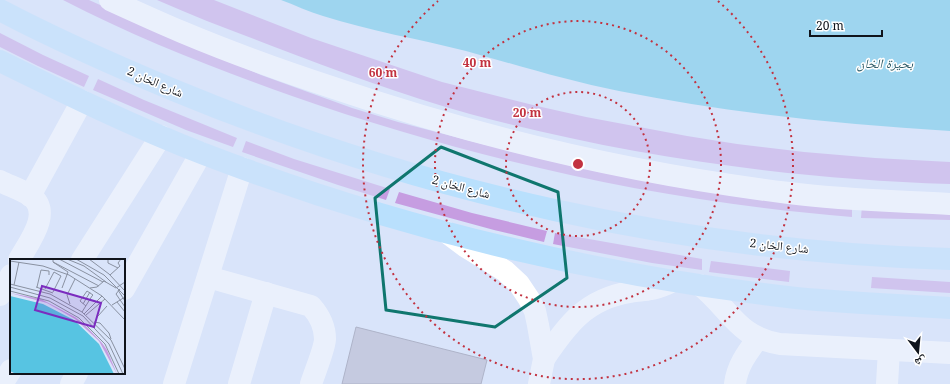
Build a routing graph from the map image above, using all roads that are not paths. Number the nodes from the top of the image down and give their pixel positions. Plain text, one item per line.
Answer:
1 (110, 0) edge
2 (0, 10) edge
3 (4, 66) edge
4 (82, 101) junction
5 (161, 136) junction
6 (201, 153) junction
7 (242, 168) junction
8 (0, 181) edge
9 (30, 196) junction
10 (950, 204) edge
11 (446, 232) junction
12 (20, 259) edge
13 (83, 259) edge
14 (950, 259) edge
15 (10, 277) edge
16 (208, 277) junction
17 (674, 281) junction
18 (700, 285) junction
19 (125, 287) edge
20 (266, 294) junction
21 (0, 295) edge
22 (950, 308) edge
23 (758, 338) junction
24 (897, 350) junction
25 (950, 354) edge
26 (544, 360) junction
27 (10, 372) edge
28 (76, 374) edge
29 (2, 384) edge
30 (71, 384) edge
31 (174, 384) edge
32 (239, 384) edge
33 (311, 384) edge
34 (539, 384) edge
35 (735, 384) edge
36 (887, 384) edge
37 (902, 384) edge

1 - 10 street
2 - 14 main road, شارع الخان 2
3 - 4 main road
4 - 5 main road
4 - 9 street
5 - 6 main road
5 - 13 street
6 - 7 main road
6 - 19 street
7 - 11 main road
7 - 16 street
8 - 9 street
9 - 12 street
11 - 17 main road
11 - 26 street
15 - 21 street
16 - 20 street
16 - 31 street
17 - 18 main road
17 - 26 street
18 - 22 main road
18 - 23 street
20 - 32 street
20 - 33 street
23 - 24 street
23 - 35 street
24 - 25 street
24 - 36 street
24 - 37 street
26 - 34 street
27 - 29 street
28 - 30 street

